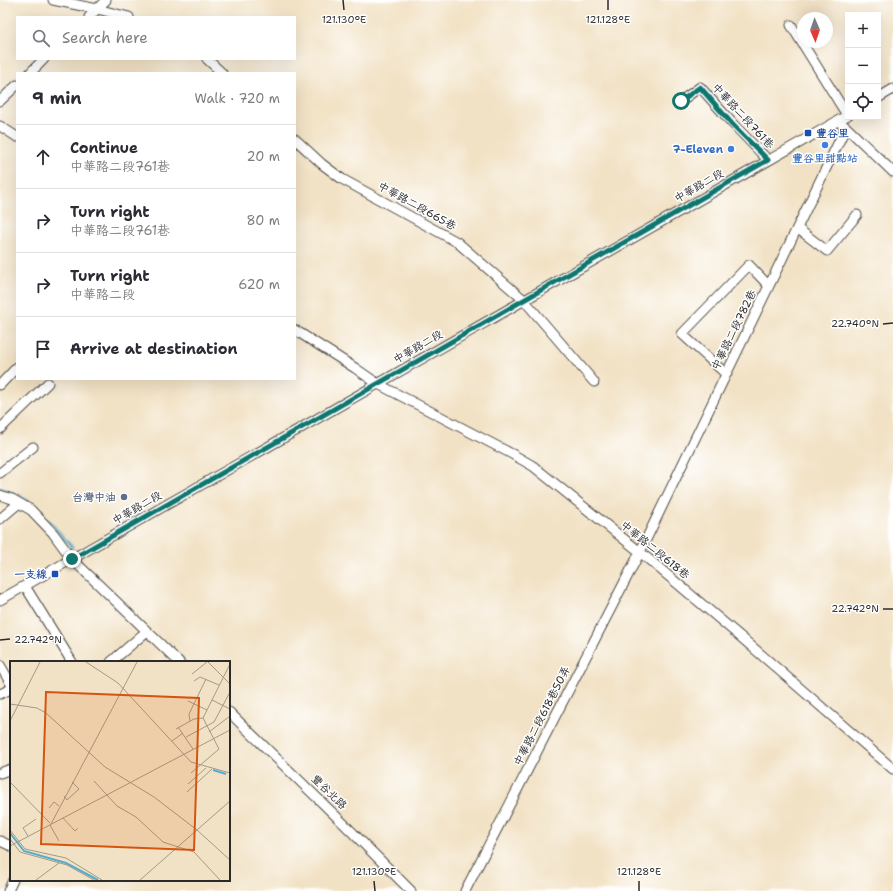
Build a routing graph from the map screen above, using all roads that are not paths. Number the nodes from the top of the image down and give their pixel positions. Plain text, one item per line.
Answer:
1 (53, 0) edge
2 (106, 0) edge
3 (97, 9) junction
4 (89, 16) edge
5 (125, 16) edge
6 (791, 25) dead end
7 (43, 60) edge
8 (208, 60) edge
9 (31, 72) edge
10 (221, 72) edge
11 (16, 86) edge
12 (893, 89) edge
13 (881, 96) edge
14 (0, 101) edge
15 (681, 101) dead end
16 (845, 110) edge
17 (845, 117) edge
18 (838, 121) junction
19 (0, 126) edge
20 (846, 127) junction
21 (16, 136) edge
22 (296, 140) edge
23 (768, 160) junction
24 (893, 172) edge
25 (857, 215) dead end
26 (797, 228) junction
27 (769, 286) junction
28 (524, 300) junction
29 (296, 331) edge
30 (16, 368) edge
31 (726, 374) junction
32 (594, 382) dead end
33 (48, 383) dead end
34 (378, 384) junction
35 (0, 385) edge
36 (0, 429) edge
37 (33, 447) dead end
38 (0, 473) edge
39 (0, 495) edge
40 (19, 503) junction
41 (0, 519) edge
42 (640, 552) junction
43 (72, 559) junction
44 (25, 586) junction
45 (0, 600) edge
46 (147, 631) junction
47 (70, 660) edge
48 (112, 661) edge
49 (178, 661) edge
50 (0, 665) edge
51 (10, 682) edge
52 (10, 689) edge
53 (0, 694) edge
54 (230, 713) edge
55 (10, 769) edge
56 (893, 769) edge
57 (0, 773) edge
58 (0, 841) edge
59 (10, 846) edge
60 (13, 881) edge
61 (8, 891) edge
62 (411, 891) edge
63 (464, 891) edge

1 - 3 street
2 - 3 street
3 - 4 street
3 - 5 street
6 - 16 street
7 - 9 street
8 - 10 street
11 - 14 street
12 - 13 street
15 - 23 street, 中華路二段761巷
17 - 18 street, 中華路二段
18 - 20 street
18 - 23 street, 中華路二段
19 - 21 street
20 - 24 street
20 - 26 street, 中華路二段782巷
22 - 28 street, 中華路二段665巷
23 - 28 street, 中華路二段
25 - 26 street
26 - 27 street, 中華路二段782巷
27 - 31 street, 中華路二段782巷
27 - 31 street
28 - 32 street, 中華路二段665巷
28 - 34 street, 中華路二段
29 - 34 street, 中華路二段618巷
30 - 35 street
31 - 42 street, 中華路二段782巷
33 - 36 street
34 - 42 street, 中華路二段618巷
34 - 43 street, 中華路二段
37 - 38 street
39 - 40 street
40 - 41 street
40 - 43 street
42 - 56 street, 中華路二段618巷
42 - 63 street, 中華路二段618巷50弄
43 - 44 street, 中華路二段
43 - 46 street
44 - 45 street, 中華路二段
44 - 47 street
46 - 48 street
46 - 49 street
50 - 51 street
52 - 53 street
54 - 62 street, 豐谷北路
55 - 57 street
58 - 59 street
60 - 61 street

